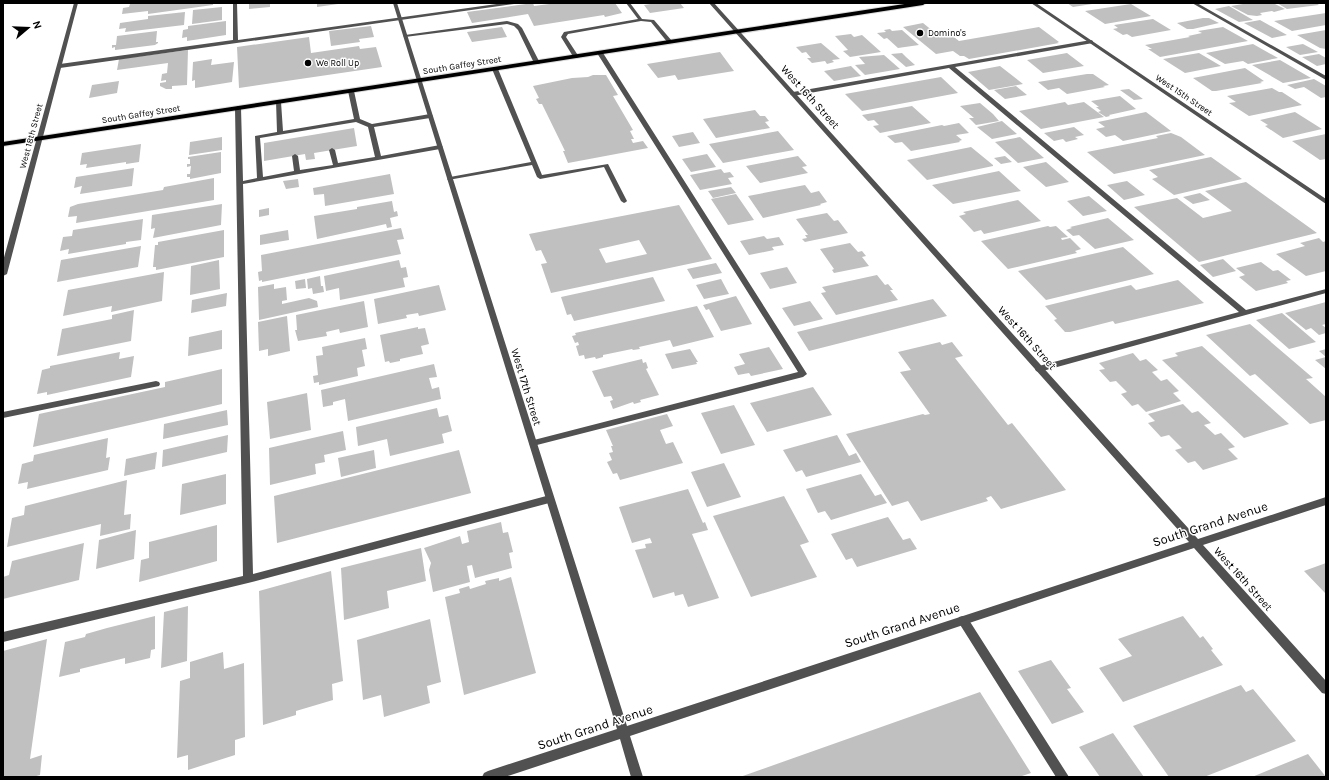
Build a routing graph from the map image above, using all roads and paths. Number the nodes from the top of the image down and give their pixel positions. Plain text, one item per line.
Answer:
1 (76, 3) edge
2 (235, 3) edge
3 (395, 3) edge
4 (514, 3) edge
5 (628, 3) edge
6 (711, 3) edge
7 (923, 3) edge
8 (1033, 3) edge
9 (1194, 3) edge
10 (400, 19) junction
11 (641, 20) junction
12 (736, 32) junction
13 (405, 36) junction
14 (236, 41) junction
15 (670, 42) junction
16 (1090, 42) junction
17 (600, 53) junction
18 (576, 57) junction
19 (537, 63) junction
20 (60, 66) junction
21 (951, 67) junction
22 (495, 69) junction
23 (1326, 78) edge
24 (419, 81) junction
25 (351, 91) junction
26 (792, 94) junction
27 (278, 102) junction
28 (238, 108) junction
29 (430, 116) junction
30 (356, 120) junction
31 (328, 125) junction
32 (371, 126) junction
33 (291, 131) junction
34 (329, 132) dead end
35 (280, 133) junction
36 (40, 138) junction
37 (293, 138) dead end
38 (3, 144) edge
39 (440, 147) junction
40 (332, 150) dead end
41 (295, 156) dead end
42 (378, 158) junction
43 (534, 163) junction
44 (336, 166) junction
45 (297, 173) junction
46 (450, 179) junction
47 (260, 180) junction
48 (240, 184) junction
49 (624, 201) dead end
50 (1326, 202) edge
51 (3, 274) edge
52 (1326, 291) edge
53 (1244, 313) junction
54 (1039, 369) junction
55 (156, 384) dead end
56 (3, 416) edge
57 (533, 443) junction
58 (550, 499) junction
59 (1326, 501) edge
60 (1197, 544) junction
61 (248, 579) junction
62 (963, 620) junction
63 (3, 637) edge
64 (1326, 689) edge
65 (623, 733) junction
66 (488, 777) edge
67 (637, 777) edge
68 (1063, 777) edge

1 - 20 street, West 18th Street
2 - 14 street
3 - 10 street, West 17th Street
4 - 10 street
5 - 11 street
6 - 12 street, West 16th Street
7 - 12 main road, South Gaffey Street
8 - 16 street, West 15th Street
9 - 23 street
10 - 13 street, West 17th Street
10 - 14 street
11 - 15 street
11 - 18 street
12 - 15 main road, South Gaffey Street
12 - 26 street, West 16th Street
13 - 19 street
13 - 24 street, West 17th Street
14 - 20 street
15 - 17 main road, South Gaffey Street
16 - 21 street
16 - 50 street, West 15th Street
17 - 18 main road, South Gaffey Street
17 - 57 street
18 - 19 main road, South Gaffey Street
19 - 22 main road, South Gaffey Street
20 - 36 street, West 18th Street
21 - 26 street
21 - 53 street
22 - 24 main road, South Gaffey Street
22 - 43 street
24 - 25 main road, South Gaffey Street
24 - 29 street, West 17th Street
25 - 27 main road, South Gaffey Street
25 - 30 street
26 - 54 street, West 16th Street
27 - 28 main road, South Gaffey Street
27 - 35 street
28 - 36 main road, South Gaffey Street
28 - 48 street
29 - 32 street
29 - 39 street, West 17th Street
30 - 31 street
30 - 32 street
31 - 33 street
31 - 34 street
32 - 42 street
33 - 35 street
33 - 37 street
35 - 47 street
36 - 38 main road, South Gaffey Street
36 - 51 street, West 18th Street
39 - 42 street
39 - 46 street, West 17th Street
40 - 44 street
41 - 45 street
42 - 44 street
43 - 46 street
43 - 49 street
44 - 45 street
45 - 47 street
46 - 57 street, West 17th Street
47 - 48 street
48 - 61 street
52 - 53 street
53 - 54 street
54 - 60 street, West 16th Street
55 - 56 street
57 - 58 street, West 17th Street
58 - 61 street
58 - 65 street, West 17th Street
59 - 60 street, South Grand Avenue
60 - 62 street, South Grand Avenue
60 - 64 street, West 16th Street
61 - 63 street
62 - 65 street, South Grand Avenue
62 - 68 street
65 - 66 street, South Grand Avenue
65 - 67 street, West 17th Street

